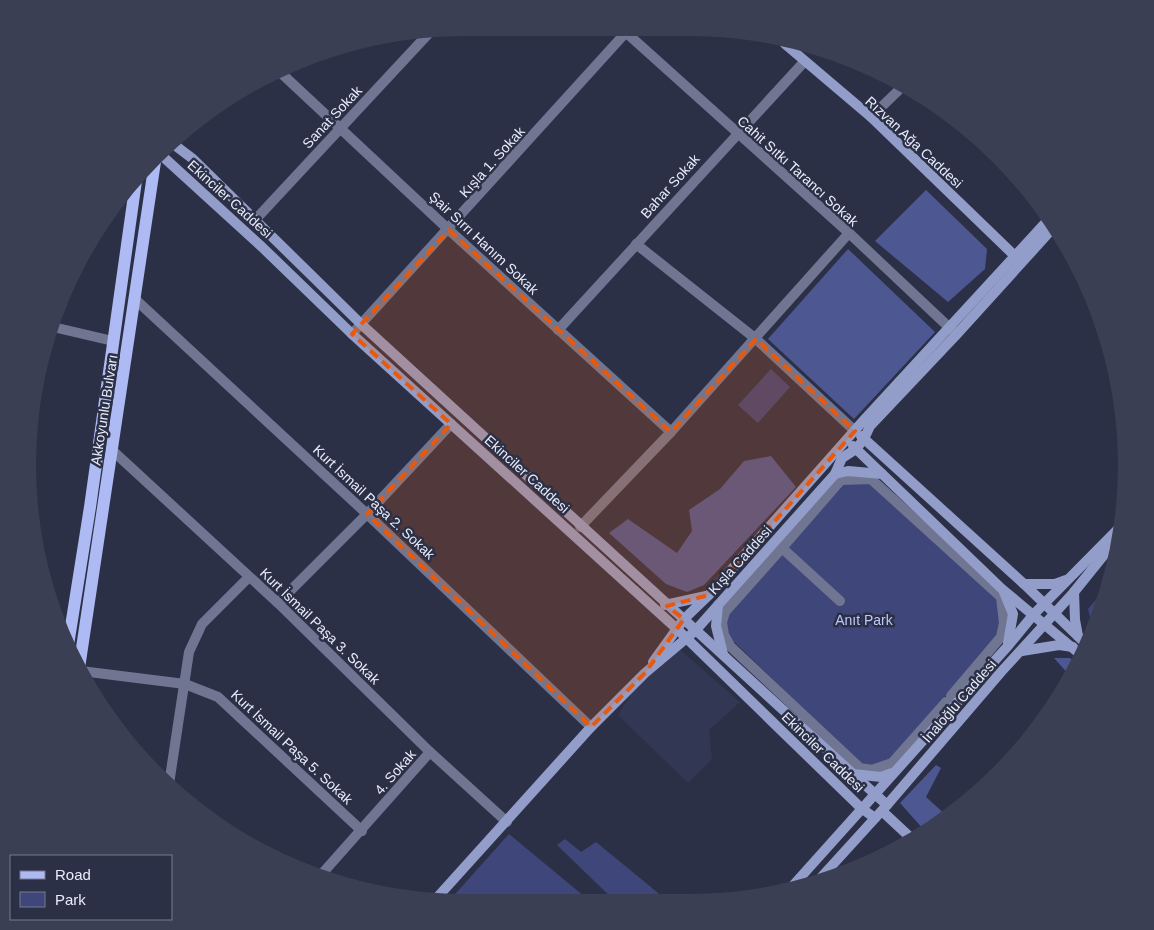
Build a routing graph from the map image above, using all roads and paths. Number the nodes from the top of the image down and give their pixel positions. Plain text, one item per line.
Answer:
1 (621, 36) edge
2 (632, 36) edge
3 (424, 38) edge
4 (791, 49) edge
5 (804, 62) junction
6 (284, 76) edge
7 (898, 91) edge
8 (870, 118) junction
9 (340, 129) junction
10 (736, 134) junction
11 (178, 147) edge
12 (164, 160) edge
13 (155, 170) edge
14 (134, 193) edge
15 (255, 220) junction
16 (1044, 226) edge
17 (449, 230) junction
18 (1048, 232) edge
19 (849, 233) junction
20 (636, 244) junction
21 (1018, 259) junction
22 (136, 300) junction
23 (361, 324) junction
24 (59, 328) edge
25 (558, 330) junction
26 (953, 331) junction
27 (352, 334) junction
28 (756, 339) junction
29 (113, 342) junction
30 (451, 424) junction
31 (855, 430) junction
32 (671, 432) junction
33 (864, 439) junction
34 (846, 440) junction
35 (856, 449) junction
36 (113, 451) junction
37 (835, 474) junction
38 (882, 474) junction
39 (367, 514) junction
40 (580, 527) junction
41 (1112, 535) edge
42 (1110, 546) edge
43 (782, 548) junction
44 (249, 577) junction
45 (1069, 579) junction
46 (1024, 584) junction
47 (1002, 589) junction
48 (1074, 592) junction
49 (709, 595) junction
50 (840, 601) dead end
51 (278, 603) junction
52 (1045, 603) junction
53 (666, 605) junction
54 (718, 605) junction
55 (1054, 612) junction
56 (1034, 614) junction
57 (684, 619) junction
58 (1044, 624) junction
59 (677, 629) junction
60 (695, 630) junction
61 (70, 631) edge
62 (1081, 638) edge
63 (687, 639) junction
64 (1081, 640) edge
65 (1007, 647) junction
66 (1073, 647) junction
67 (1076, 650) edge
68 (1022, 651) junction
69 (81, 656) edge
70 (725, 657) junction
71 (90, 672) edge
72 (645, 673) junction
73 (185, 684) junction
74 (591, 727) junction
75 (430, 752) junction
76 (893, 773) junction
77 (852, 774) junction
78 (170, 776) edge
79 (874, 794) junction
80 (861, 808) junction
81 (881, 811) junction
82 (507, 822) junction
83 (362, 831) junction
84 (906, 834) edge
85 (325, 870) edge
86 (826, 871) edge
87 (798, 879) edge
88 (441, 893) edge

1 - 17 street, Kışla 1. Sokak
2 - 10 street, Cahit Sıtkı Tarancı Sokak
3 - 9 street, Sanat Sokak
4 - 5 main road, Rızvan Ağa Caddesi
5 - 8 main road, Rızvan Ağa Caddesi
5 - 10 street, Bahar Sokak
6 - 9 street, Şair Sırrı Hanım Sokak
7 - 8 street
8 - 21 main road, Rızvan Ağa Caddesi
9 - 15 street, Sanat Sokak
9 - 17 street, Şair Sırrı Hanım Sokak
10 - 19 street, Cahit Sıtkı Tarancı Sokak
10 - 20 street, Bahar Sokak
11 - 15 main road, Ekinciler Caddesi
12 - 27 main road, Ekinciler Caddesi
13 - 22 main road, Akkoyunlu Bulvarı
14 - 29 main road, Akkoyunlu Bulvarı
15 - 23 main road, Ekinciler Caddesi
16 - 21 main road
17 - 23 street, Kışla 1. Sokak
17 - 25 street, Şair Sırrı Hanım Sokak
18 - 21 main road, Kışla Caddesi
19 - 26 street, Cahit Sıtkı Tarancı Sokak
19 - 28 street
20 - 25 street, Bahar Sokak
20 - 28 street
21 - 26 main road, Kışla Caddesi
22 - 36 main road, Akkoyunlu Bulvarı
22 - 39 street, Kurt İsmail Paşa 2. Sokak
23 - 27 street, Kışla 1. Sokak
23 - 40 main road, Ekinciler Caddesi
24 - 29 street
25 - 32 street, Şair Sırrı Hanım Sokak
26 - 31 main road
26 - 33 main road, Kışla Caddesi
27 - 30 main road, Ekinciler Caddesi
28 - 31 street
28 - 32 street
29 - 61 main road, Akkoyunlu Bulvarı
30 - 39 street
30 - 59 main road, Ekinciler Caddesi
31 - 33 main road
31 - 34 main road
32 - 40 street
33 - 35 main road, Kışla Caddesi
33 - 46 main road
34 - 35 main road
34 - 49 main road
35 - 37 main road, Kışla Caddesi
35 - 38 main road
36 - 44 street, Kurt İsmail Paşa 3. Sokak
36 - 69 main road, Akkoyunlu Bulvarı
37 - 38 main road
37 - 54 main road, Kışla Caddesi
38 - 47 main road
39 - 51 street
39 - 74 street, Kurt İsmail Paşa 2. Sokak
40 - 53 main road, Ekinciler Caddesi
41 - 45 main road
42 - 48 main road, İnaloğlu Caddesi
43 - 43 street
43 - 50 street
44 - 51 street, Kurt İsmail Paşa 3. Sokak
44 - 73 street
45 - 46 main road
45 - 52 main road
46 - 52 main road
47 - 56 main road
47 - 65 main road
48 - 55 main road, İnaloğlu Caddesi
48 - 62 main road
49 - 53 main road
49 - 57 main road
51 - 75 street, Kurt İsmail Paşa 3. Sokak
52 - 55 main road
52 - 56 main road
53 - 57 main road, Ekinciler Caddesi
54 - 60 main road, Kışla Caddesi
54 - 70 main road
55 - 58 main road, İnaloğlu Caddesi
55 - 64 main road
56 - 58 main road
56 - 65 main road
57 - 59 main road
57 - 60 main road, Ekinciler Caddesi
58 - 66 main road
58 - 68 main road, İnaloğlu Caddesi
59 - 63 main road, Ekinciler Caddesi
59 - 72 main road
60 - 63 main road, Kışla Caddesi
60 - 70 main road, Ekinciler Caddesi
63 - 72 main road, Kışla Caddesi
63 - 80 main road, Ekinciler Caddesi
65 - 76 main road
66 - 67 main road
66 - 68 main road
68 - 81 main road, İnaloğlu Caddesi
70 - 77 main road, Ekinciler Caddesi
71 - 73 street, Kurt İsmail Paşa 5. Sokak
72 - 74 main road, Kışla Caddesi
73 - 78 street
73 - 83 street, Kurt İsmail Paşa 5. Sokak
74 - 82 main road, Kışla Caddesi
75 - 82 street, Kurt İsmail Paşa 3. Sokak
75 - 83 street, 4. Sokak
76 - 77 main road
76 - 79 main road
77 - 79 main road, Ekinciler Caddesi
79 - 80 main road
79 - 81 main road, Ekinciler Caddesi
80 - 81 main road, Ekinciler Caddesi
80 - 87 main road
81 - 84 main road, Ekinciler Caddesi
81 - 86 main road, İnaloğlu Caddesi
82 - 88 main road, Kışla Caddesi
83 - 85 street, 4. Sokak

